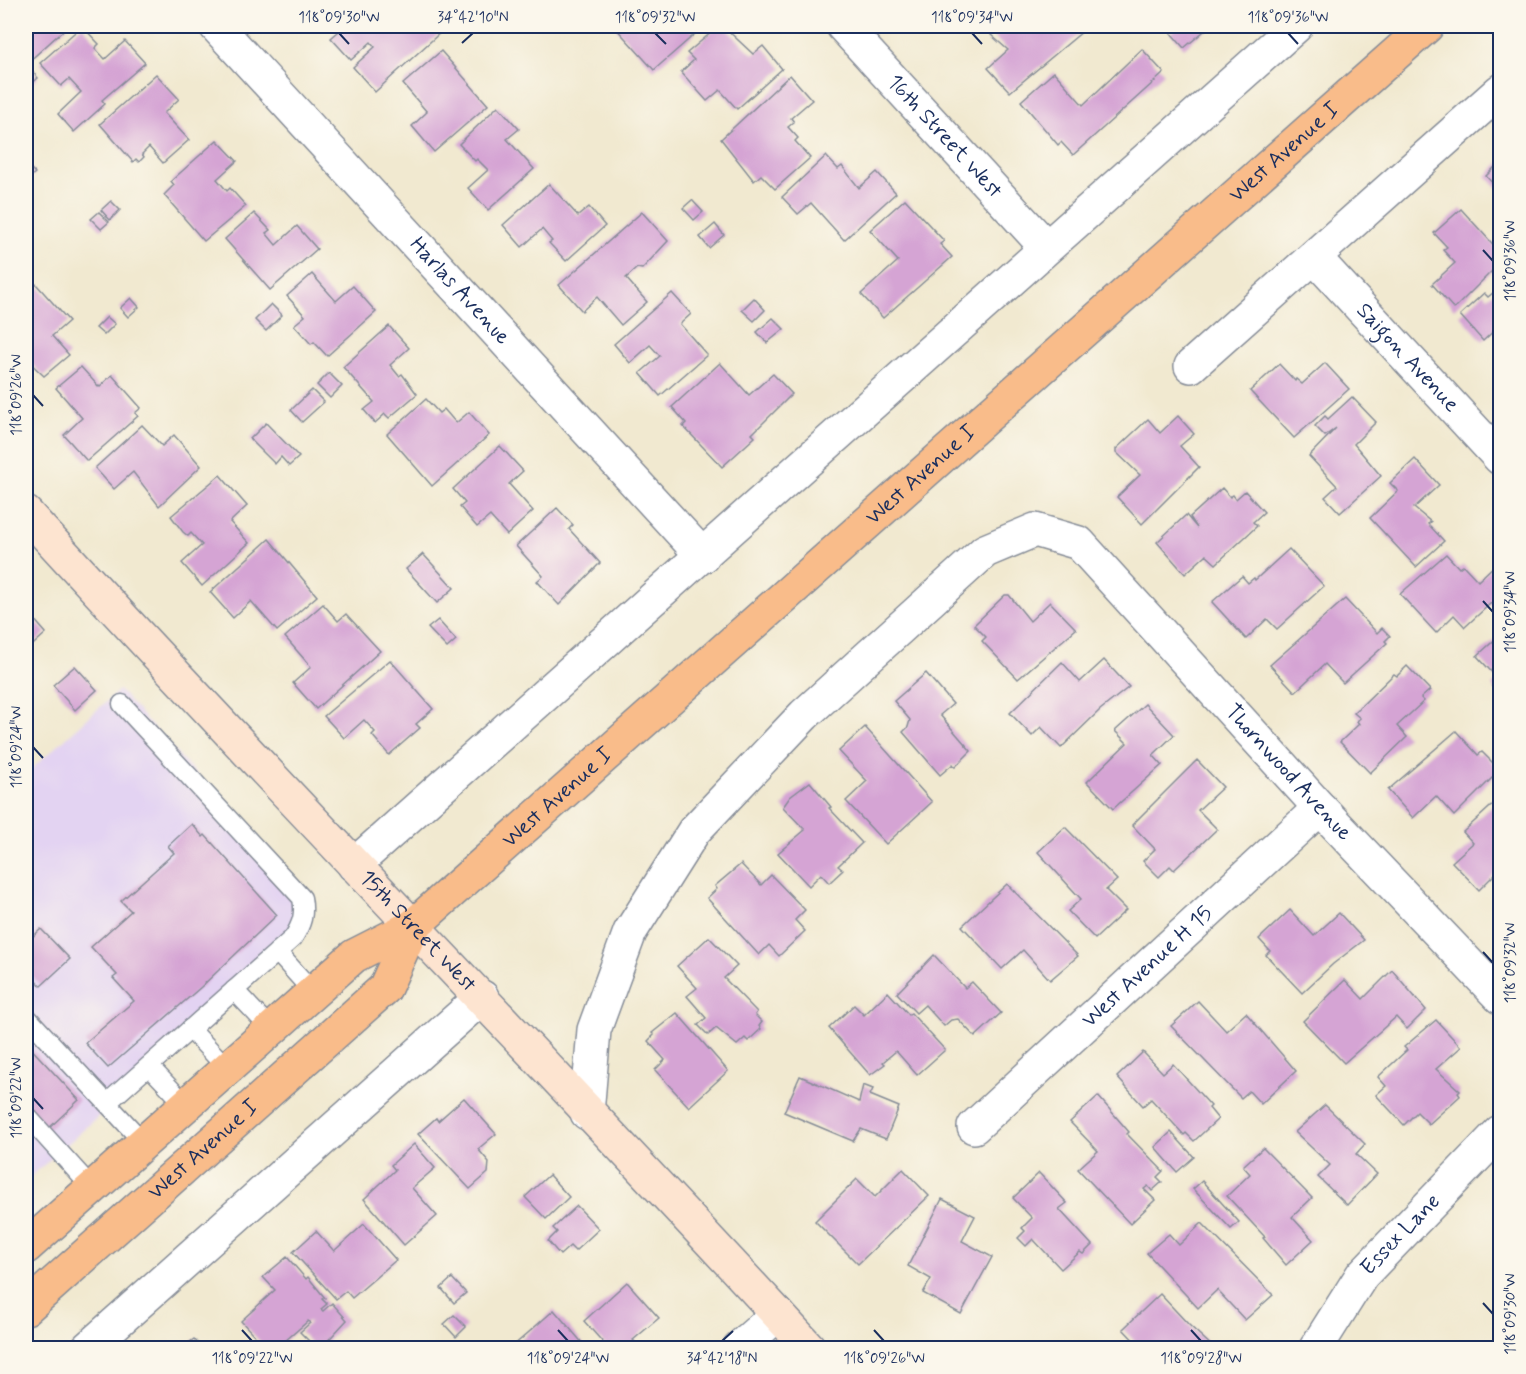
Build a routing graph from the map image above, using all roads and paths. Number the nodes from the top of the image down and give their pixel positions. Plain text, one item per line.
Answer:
1 (216, 26) edge
2 (843, 26) edge
3 (1296, 26) edge
4 (1427, 26) edge
5 (1500, 92) edge
6 (1046, 247) junction
7 (1315, 258) junction
8 (1191, 366) dead end
9 (1500, 459) edge
10 (26, 513) edge
11 (703, 556) junction
12 (122, 704) dead end
13 (1320, 808) junction
14 (354, 865) junction
15 (413, 926) junction
16 (277, 952) junction
17 (234, 990) junction
18 (313, 992) junction
19 (482, 997) junction
20 (1500, 997) edge
21 (26, 1016) edge
22 (190, 1029) junction
23 (271, 1029) junction
24 (149, 1066) junction
25 (227, 1068) junction
26 (107, 1103) junction
27 (186, 1105) junction
28 (587, 1113) junction
29 (26, 1115) edge
30 (974, 1127) dead end
31 (1500, 1132) edge
32 (143, 1142) junction
33 (92, 1188) junction
34 (26, 1246) edge
35 (26, 1308) edge
36 (778, 1314) junction
37 (87, 1348) edge
38 (739, 1348) edge
39 (809, 1348) edge
40 (1316, 1348) edge

1 - 11 street, Harlas Avenue
2 - 6 street, 16th Street West
3 - 6 street
4 - 15 main road, West Avenue I
5 - 7 street
6 - 11 street
7 - 8 street
7 - 9 street, Saigon Avenue
10 - 14 street, 15th Street West
11 - 14 street
12 - 16 lane
13 - 20 street, Thornwood Avenue
13 - 28 street, Thornwood Avenue
13 - 30 street, West Avenue H 15
14 - 15 street, 15th Street West
15 - 18 main road, West Avenue I
15 - 19 street, 15th Street West
15 - 35 main road, West Avenue I
16 - 17 lane
16 - 18 lane
17 - 22 lane
17 - 23 lane
18 - 23 main road, West Avenue I
19 - 28 street, 15th Street West
19 - 37 street
21 - 26 lane
22 - 24 lane
22 - 25 lane
23 - 25 main road, West Avenue I
24 - 26 lane
24 - 27 lane
25 - 27 main road, West Avenue I
26 - 32 lane
27 - 32 main road, West Avenue I
28 - 36 street, 15th Street West
29 - 33 lane
31 - 40 street, Essex Lane
32 - 33 main road, West Avenue I
33 - 34 main road, West Avenue I
36 - 38 street
36 - 39 street, 15th Street West

